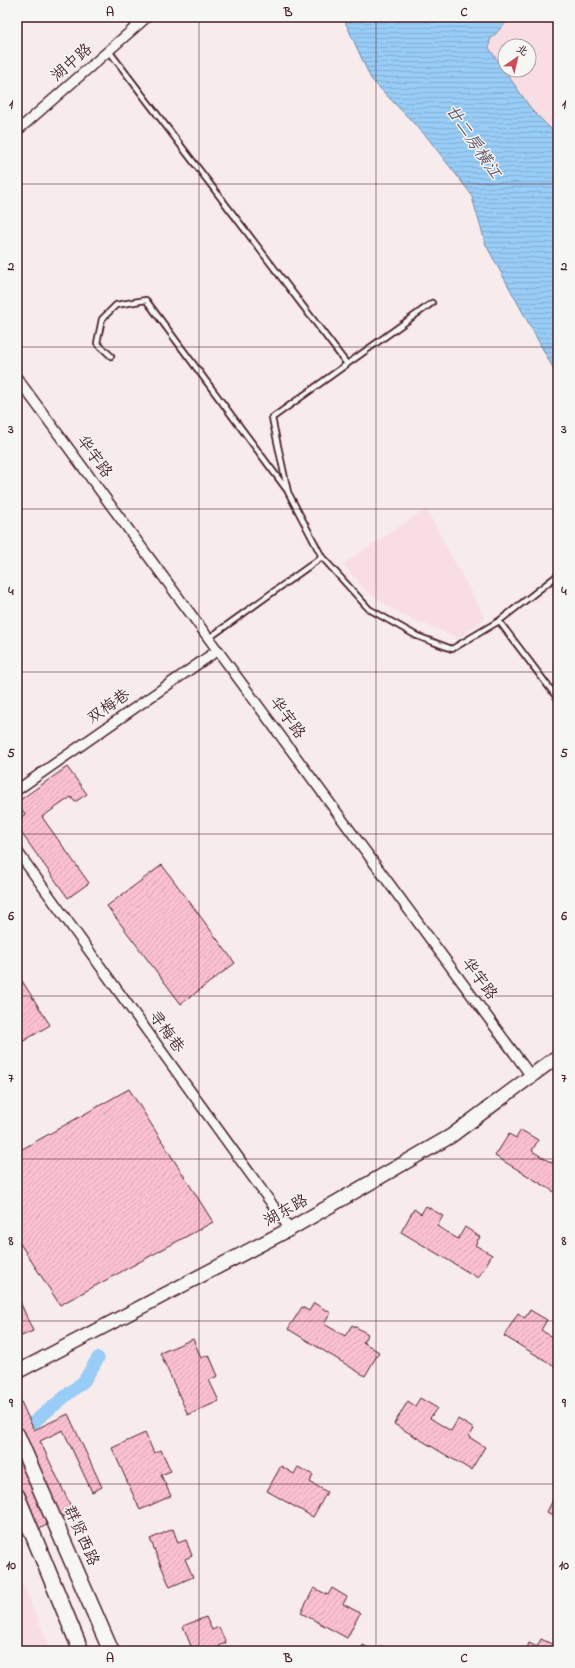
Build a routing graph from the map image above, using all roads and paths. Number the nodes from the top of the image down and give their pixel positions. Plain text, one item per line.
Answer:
1 (147, 17) edge
2 (109, 51) junction
3 (17, 131) edge
4 (432, 303) dead end
5 (111, 356) dead end
6 (347, 364) junction
7 (17, 378) edge
8 (288, 492) junction
9 (322, 557) junction
10 (558, 575) edge
11 (499, 621) junction
12 (209, 638) junction
13 (218, 650) junction
14 (558, 699) edge
15 (17, 790) edge
16 (17, 851) edge
17 (558, 1056) edge
18 (531, 1076) junction
19 (290, 1230) junction
20 (17, 1372) edge
21 (19, 1440) edge
22 (17, 1496) edge
23 (81, 1651) edge
24 (111, 1651) edge

1 - 2 street, 湖中路
2 - 3 street, 湖中路
2 - 6 lane
4 - 6 lane
5 - 8 lane
6 - 8 lane
7 - 12 street, 华宇路
8 - 9 lane
9 - 11 lane
9 - 12 lane
10 - 11 lane
11 - 14 lane
12 - 13 street, 华宇路
13 - 15 street, 双梅巷
13 - 18 street, 华宇路
16 - 19 street, 寻梅巷
17 - 18 street, 湖东路
18 - 19 street, 湖东路
19 - 20 street, 湖东路
21 - 24 main road, 群贤西路
22 - 23 main road

